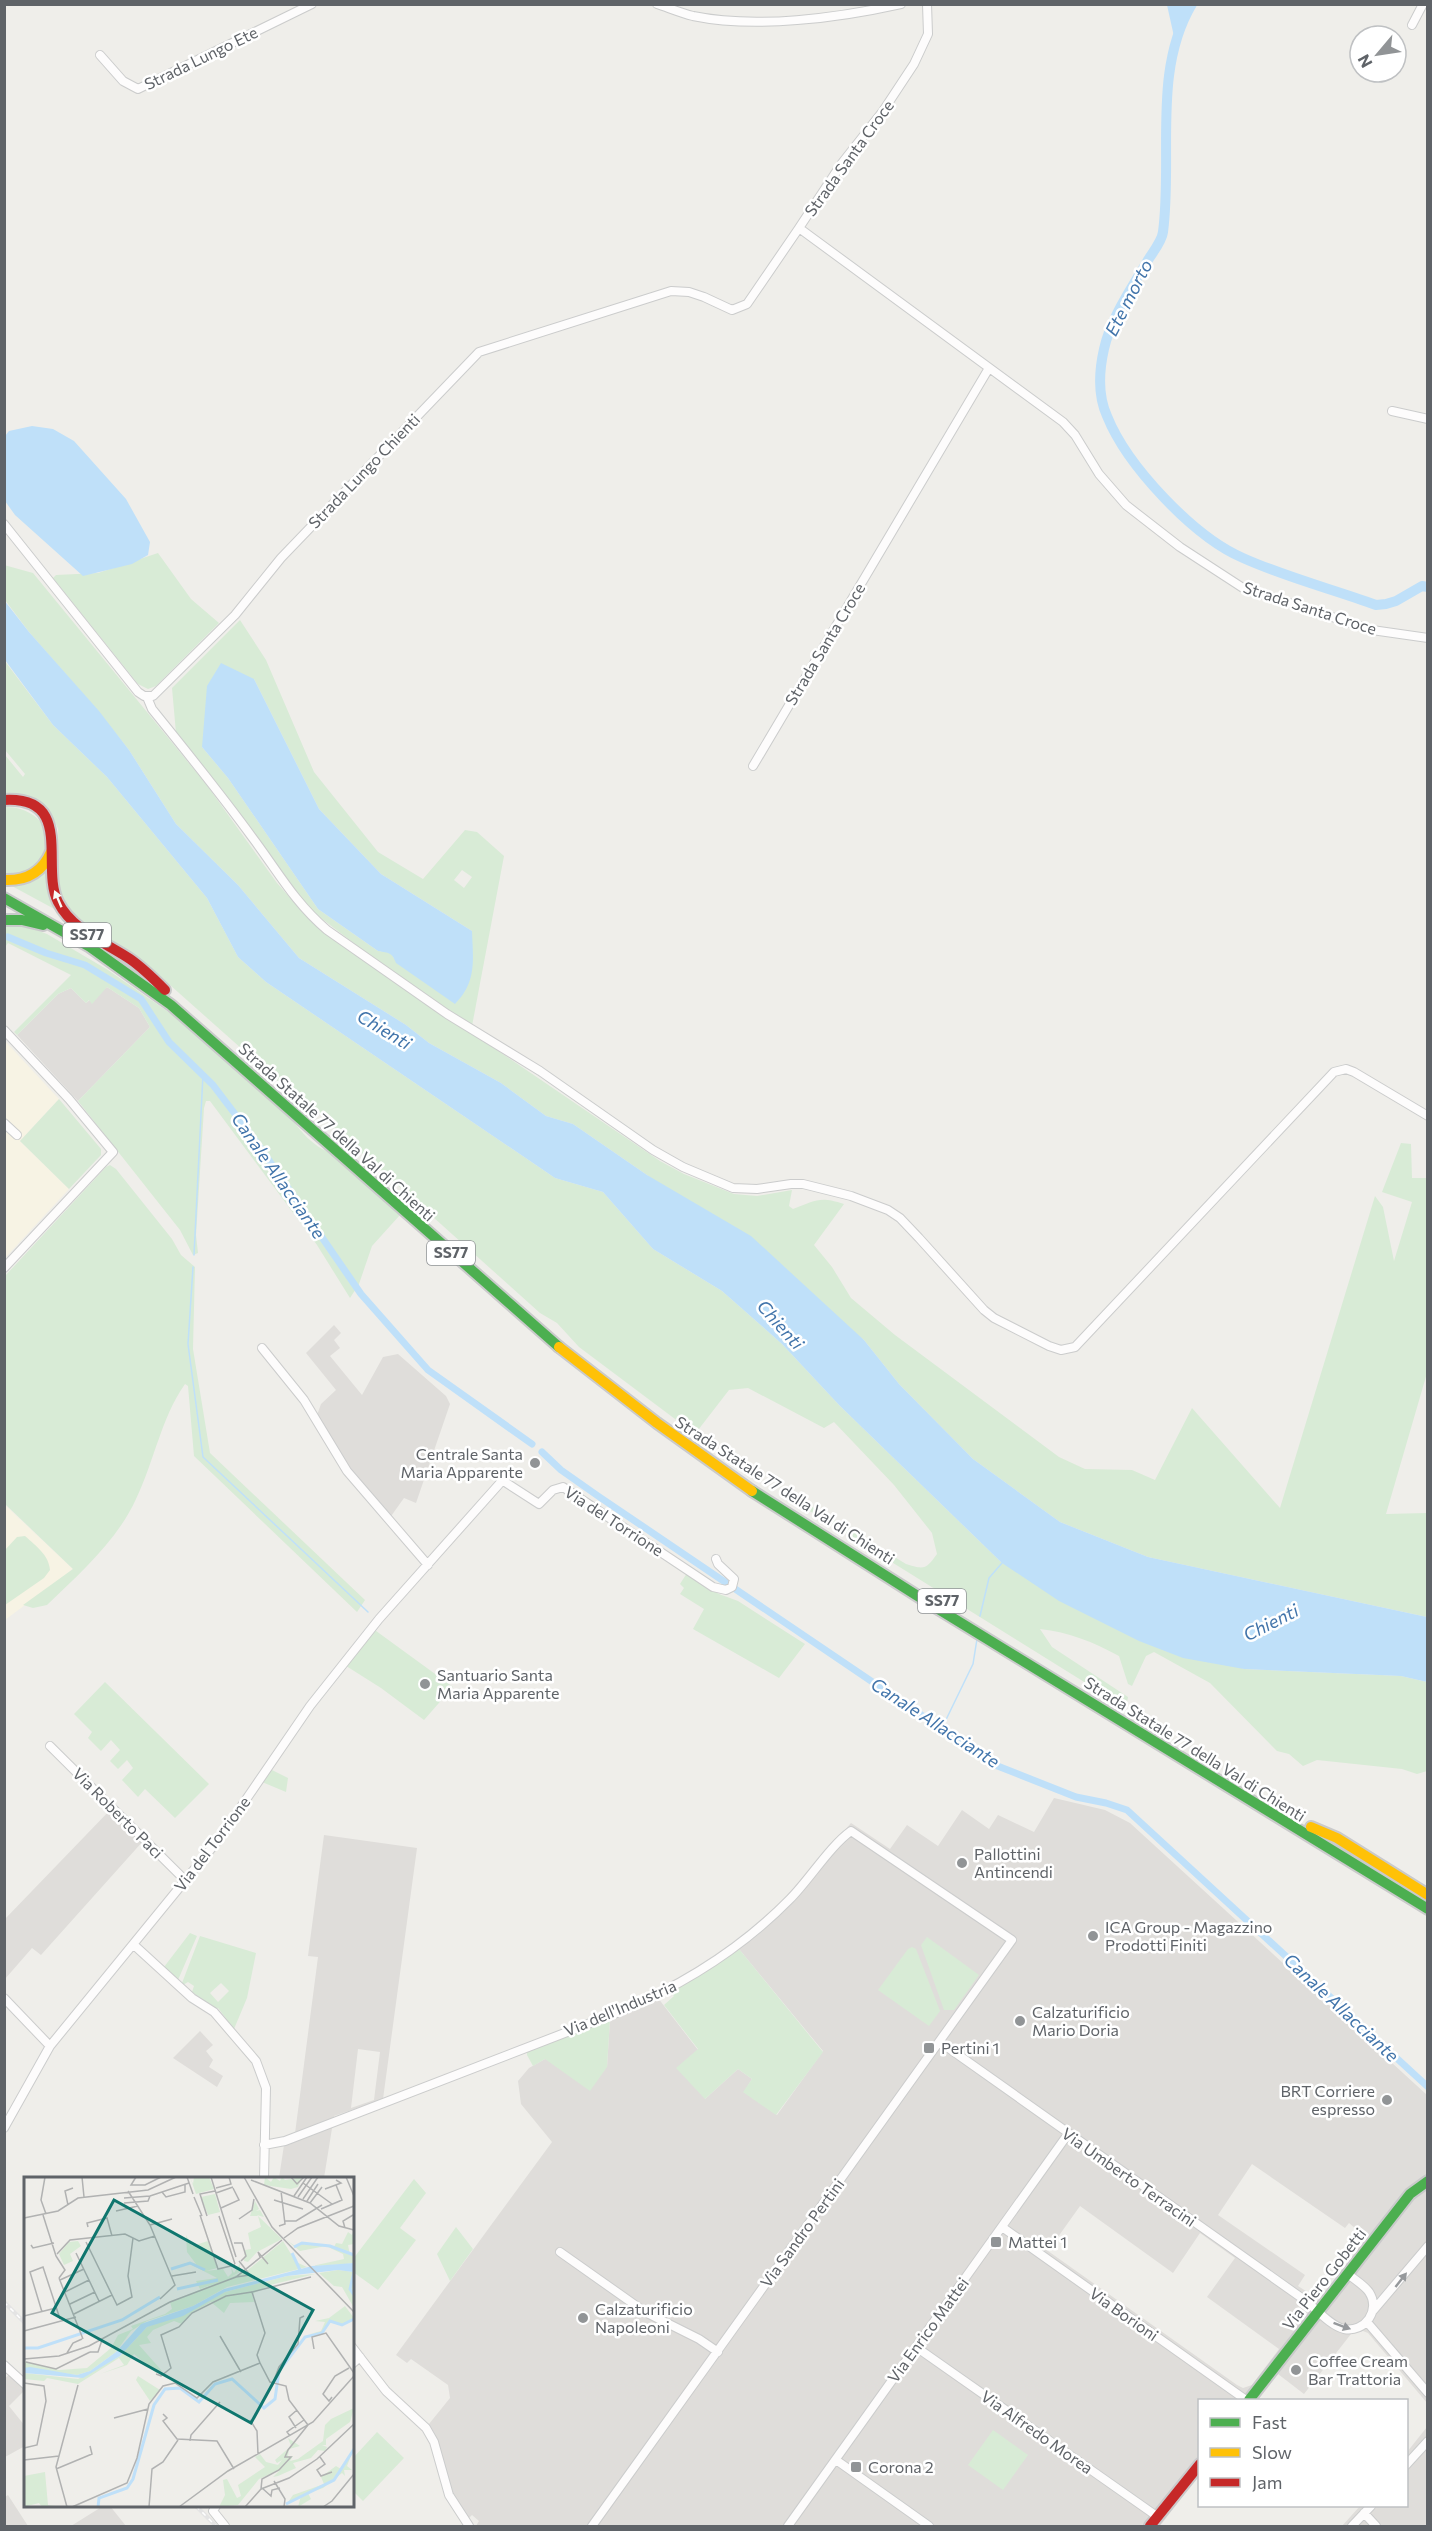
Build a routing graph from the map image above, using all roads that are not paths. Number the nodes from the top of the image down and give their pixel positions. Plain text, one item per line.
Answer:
1 (312, 4) edge
2 (657, 4) edge
3 (901, 4) edge
4 (927, 4) edge
5 (1423, 4) edge
6 (1412, 25) dead end
7 (100, 55) dead end
8 (799, 228) junction
9 (989, 368) junction
10 (1392, 411) dead end
11 (1428, 419) edge
12 (4, 524) edge
13 (1428, 638) edge
14 (147, 697) junction
15 (753, 766) dead end
16 (4, 800) edge
17 (52, 847) junction
18 (4, 880) edge
19 (4, 889) edge
20 (4, 898) edge
21 (4, 920) edge
22 (163, 993) junction
23 (4, 1030) edge
24 (1428, 1116) edge
25 (4, 1123) edge
26 (18, 1135) dead end
27 (4, 1268) edge
28 (262, 1348) dead end
29 (716, 1559) dead end
30 (428, 1565) junction
31 (1148, 1733) junction
32 (50, 1746) dead end
33 (186, 1881) junction
34 (1428, 1897) edge
35 (1428, 1909) edge
36 (1012, 1940) joint
37 (134, 1945) junction
38 (4, 1998) edge
39 (940, 2042) junction
40 (50, 2046) junction
41 (4, 2128) edge
42 (1068, 2134) junction
43 (264, 2145) junction
44 (264, 2177) edge
45 (1428, 2181) edge
46 (1002, 2228) junction
47 (1428, 2246) edge
48 (560, 2252) dead end
49 (1348, 2274) junction
50 (1319, 2311) junction
51 (1372, 2312) junction
52 (1367, 2322) junction
53 (916, 2347) junction
54 (354, 2350) edge
55 (718, 2352) junction
56 (360, 2357) junction
57 (354, 2362) edge
58 (4, 2365) edge
59 (24, 2383) edge
60 (1428, 2393) edge
61 (1246, 2399) edge
62 (1248, 2399) edge
63 (1428, 2441) edge
64 (836, 2460) junction
65 (1408, 2464) edge
66 (1198, 2467) edge
67 (215, 2507) edge
68 (1369, 2507) edge
69 (1364, 2513) junction
70 (1158, 2517) junction
71 (225, 2526) edge
72 (469, 2526) edge
73 (592, 2526) edge
74 (788, 2526) edge
75 (929, 2526) edge
76 (1150, 2526) edge
77 (1352, 2526) edge
78 (1376, 2526) edge

1 - 7 street, Strada Lungo Ete
2 - 3 street
4 - 8 street, Strada Santa Croce
5 - 6 street
8 - 9 street, Strada Santa Croce
8 - 14 street, Strada Lungo Chienti
9 - 13 street, Strada Santa Croce
9 - 15 street, Strada Santa Croce
10 - 11 street
12 - 14 street
14 - 24 street
16 - 17 main road
17 - 18 main road
22 -> 17 main road
19 - 22 main road, Strada Statale 77 della Val di Chienti / SS77
20 - 22 main road, Strada Statale 77 della Val di Chienti / SS77
21 - 22 main road
22 - 31 main road, Strada Statale 77 della Val di Chienti / SS77
23 - 27 street
25 - 26 street
28 - 30 street
29 - 30 street, Via del Torrione
30 - 33 street, Via del Torrione
31 - 34 main road, Strada Statale 77 della Val di Chienti / SS77
31 - 35 main road, Strada Statale 77 della Val di Chienti / SS77
32 - 33 street, Via Roberto Paci
33 - 37 street, Via del Torrione
36 - 39 street, Via Sandro Pertini
36 - 43 street, Via dell'Industria
37 - 40 street, Via del Torrione
37 - 43 street
38 - 40 street
39 - 42 street, Via Umberto Terracini
39 - 55 street, Via Sandro Pertini
40 - 41 street, Via del Torrione
42 - 46 street, Via Enrico Mattei
42 - 50 street, Via Umberto Terracini
43 - 44 street
45 - 49 main road, Via Piero Gobetti
46 - 53 street, Via Enrico Mattei
46 - 61 street, Via Borioni
51 -> 47 street
48 - 55 street
49 - 50 main road, Via Piero Gobetti
49 - 51 street
50 -> 52 street, Via Umberto Terracini
50 - 62 main road, Via Piero Gobetti
51 - 52 street
52 - 60 street
53 - 64 street, Via Enrico Mattei
53 - 70 street, Via Alfredo Morea
54 - 56 street
55 - 73 street, Via Sandro Pertini
56 - 57 street
56 - 72 street
58 - 59 street
63 - 65 street
64 - 74 street, Via Enrico Mattei
64 - 75 street
66 - 70 main road
67 - 71 street
68 - 69 street
69 - 77 street
69 - 78 street
70 - 76 main road

